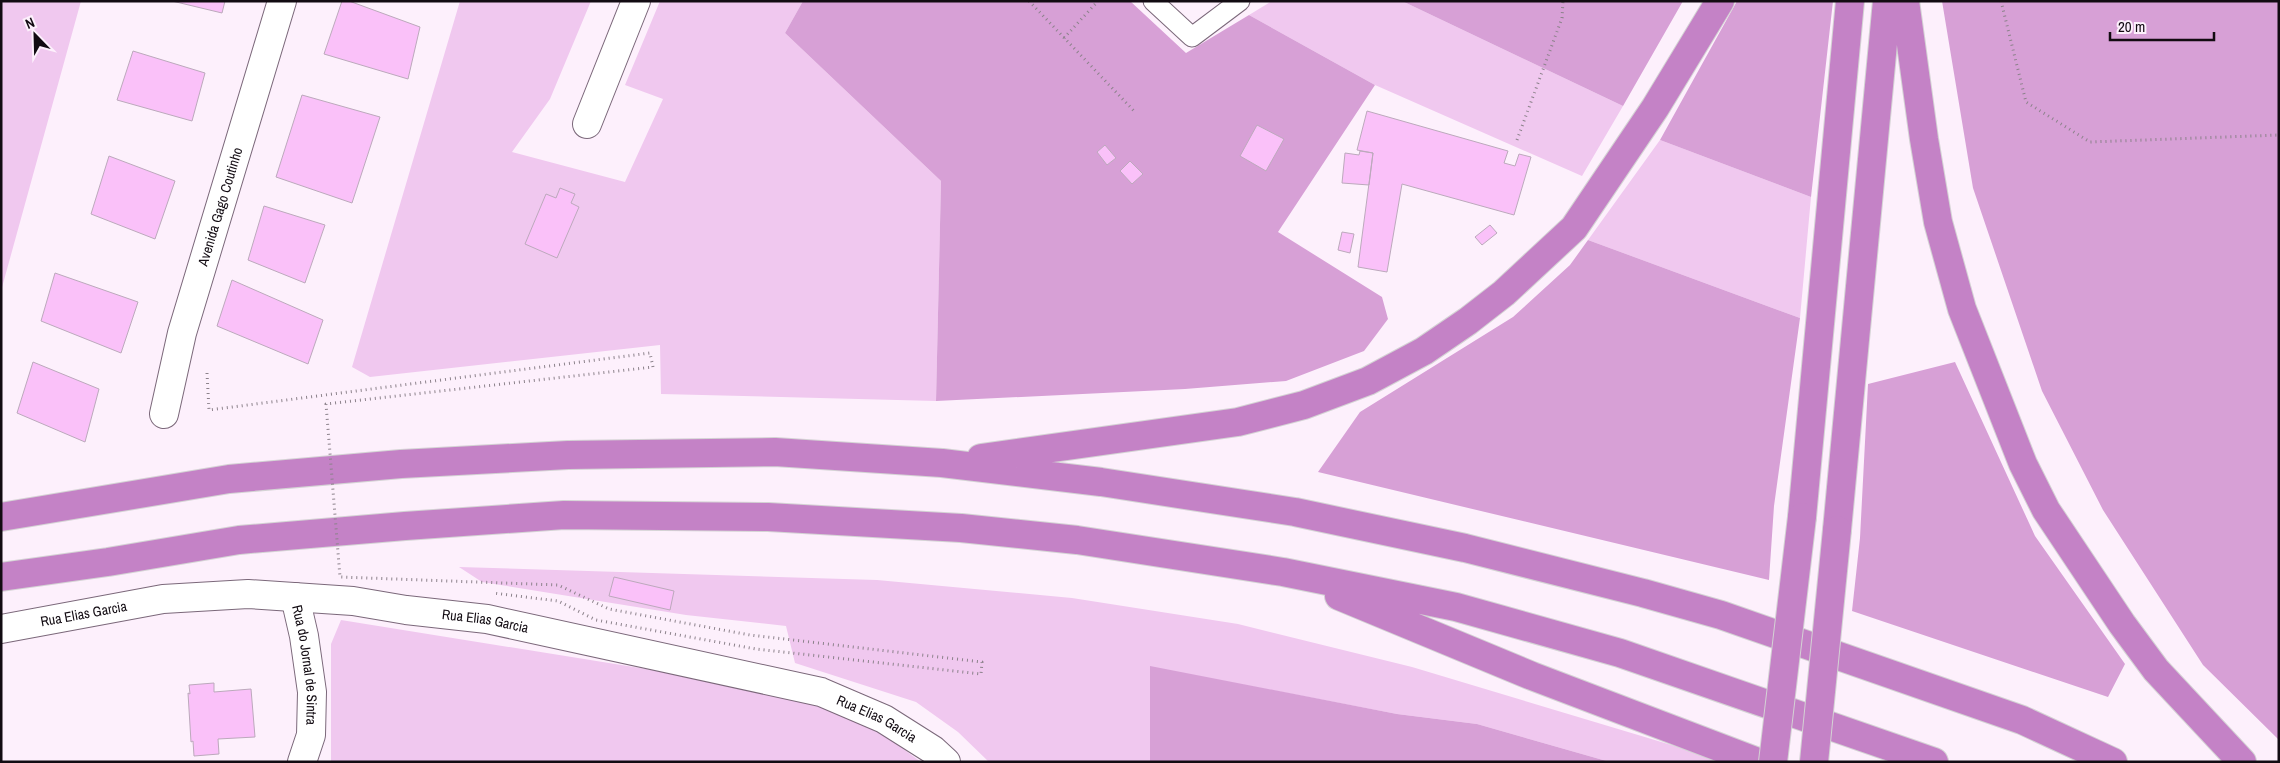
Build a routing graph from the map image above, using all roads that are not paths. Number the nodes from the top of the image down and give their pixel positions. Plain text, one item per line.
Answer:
1 (282, 1) edge
2 (636, 1) edge
3 (1153, 1) edge
4 (1240, 1) edge
5 (1720, 1) edge
6 (1850, 1) edge
7 (1887, 1) edge
8 (1905, 1) edge
9 (587, 124) dead end
10 (164, 414) dead end
11 (942, 463) junction
12 (1, 517) edge
13 (1282, 572) junction
14 (1, 577) edge
15 (295, 597) junction
16 (1, 629) edge
17 (302, 762) edge
18 (946, 762) edge
19 (1758, 762) edge
20 (1773, 762) edge
21 (1814, 762) edge
22 (1934, 762) edge
23 (2113, 762) edge
24 (2242, 762) edge

1 - 10 street, Avenida Gago Coutinho
2 - 9 street
3 - 4 lane
5 - 11 highway
6 - 20 highway, bridge
7 - 21 highway, bridge
8 - 24 highway
11 - 12 highway
11 - 23 highway
13 - 14 highway
13 - 19 highway
13 - 22 highway
15 - 16 street, Rua Elias Garcia
15 - 17 street, Rua do Jornal de Sintra
15 - 18 street, Rua Elias Garcia

